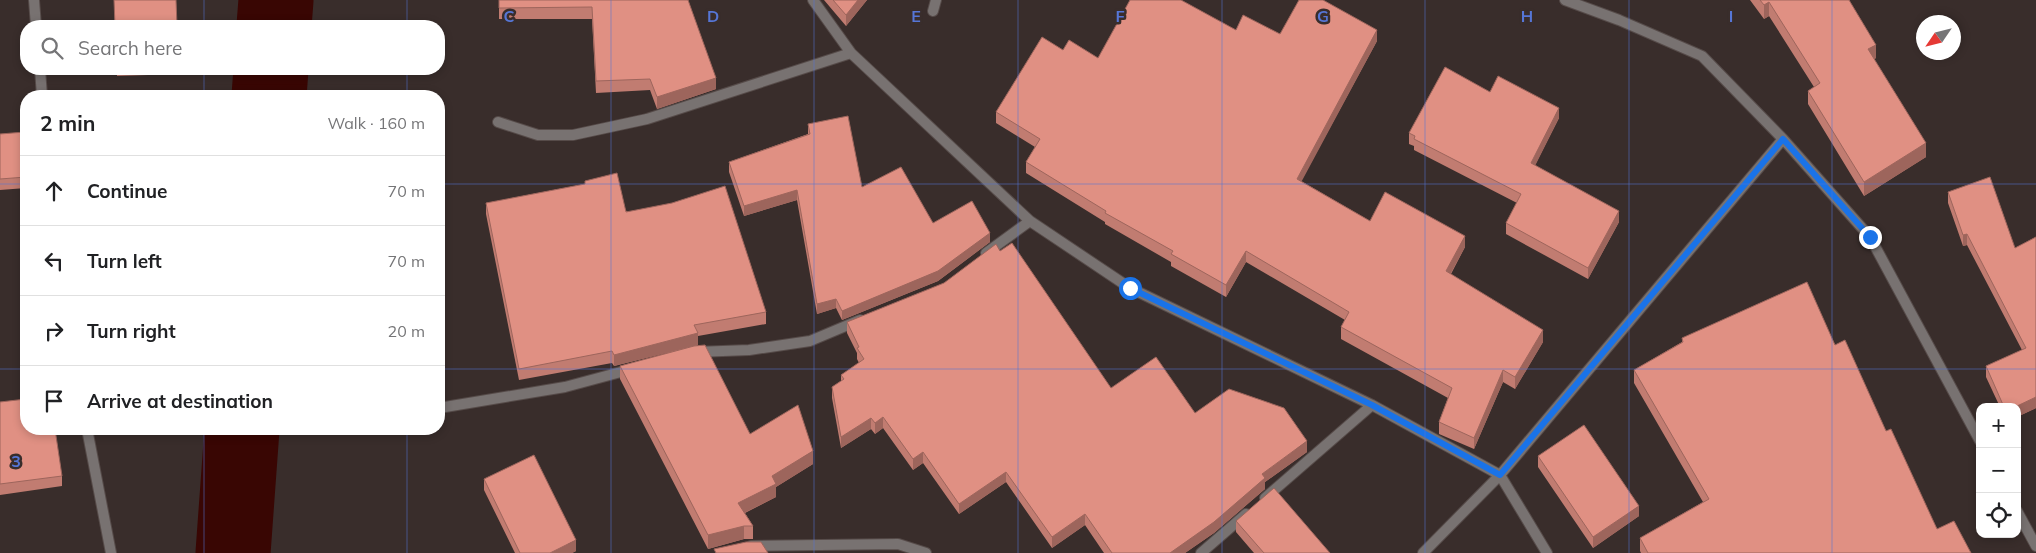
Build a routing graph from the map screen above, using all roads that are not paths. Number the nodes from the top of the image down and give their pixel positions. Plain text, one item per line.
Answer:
1 (34, 0) edge
2 (813, 0) edge
3 (936, 0) edge
4 (1565, 0) edge
5 (933, 11) dead end
6 (36, 20) edge
7 (851, 53) junction
8 (40, 75) edge
9 (42, 90) edge
10 (498, 122) dead end
11 (1783, 139) junction
12 (1030, 220) junction
13 (978, 259) edge
14 (871, 316) edge
15 (684, 354) edge
16 (642, 366) edge
17 (1372, 405) junction
18 (445, 407) dead end
19 (88, 435) edge
20 (1976, 435) edge
21 (1500, 475) junction
22 (2021, 518) edge
23 (2036, 546) edge
24 (737, 548) edge
25 (111, 553) edge
26 (926, 553) edge
27 (1201, 553) edge
28 (1423, 553) edge
29 (1547, 553) edge

1 - 6 street
2 - 7 street
3 - 5 street
4 - 11 street
7 - 10 street
7 - 12 street
8 - 9 street
11 - 20 street
11 - 21 street
12 - 13 street
12 - 17 street
14 - 15 street
16 - 18 street
17 - 21 street
17 - 27 street
19 - 25 street
21 - 28 street
21 - 29 street
22 - 23 street
24 - 26 street

